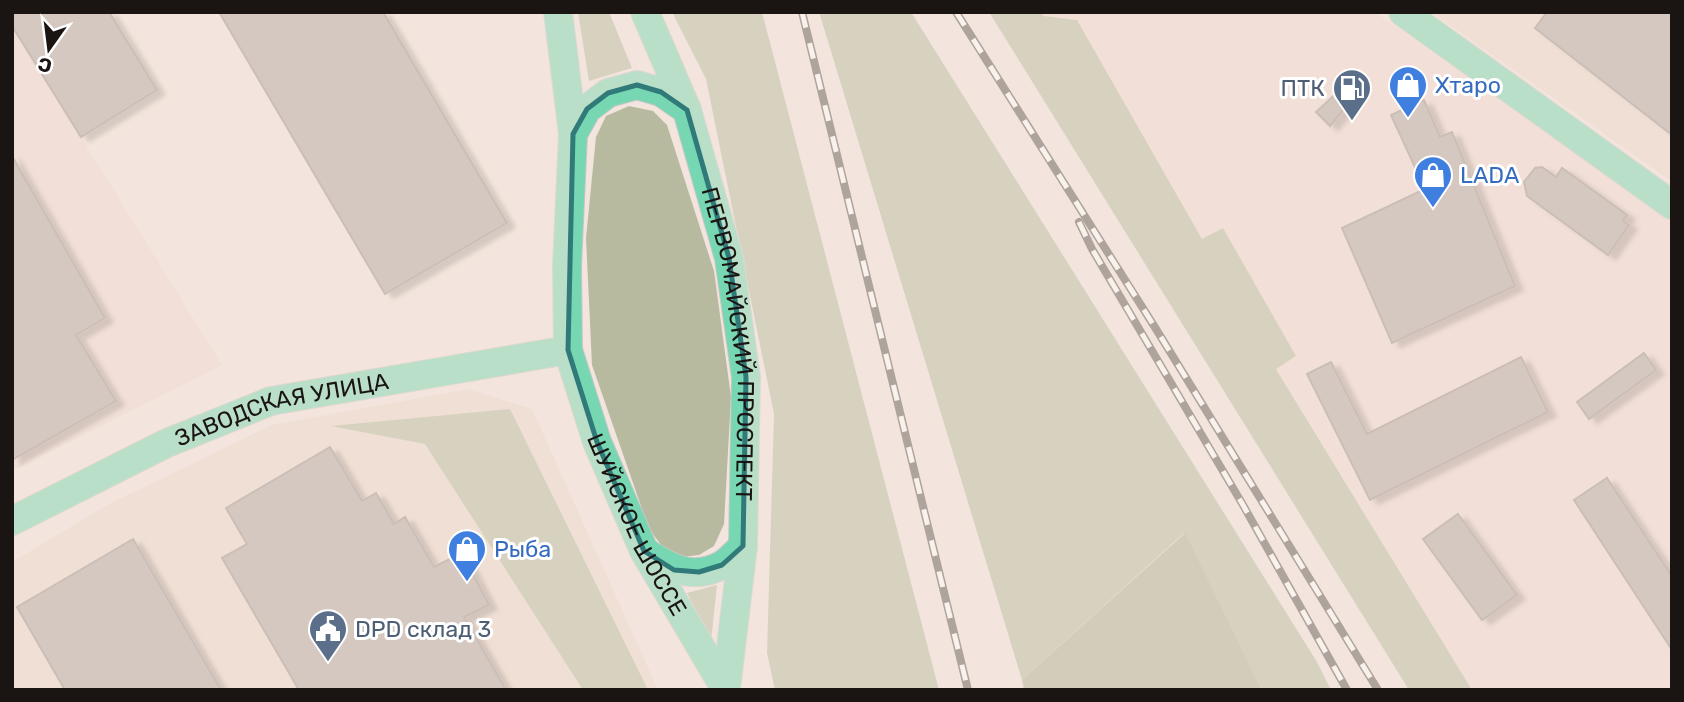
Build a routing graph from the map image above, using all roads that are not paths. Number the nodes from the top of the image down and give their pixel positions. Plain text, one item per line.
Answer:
1 (558, 12) edge
2 (645, 12) edge
3 (1403, 12) edge
4 (687, 110) junction
5 (573, 134) junction
6 (1672, 205) edge
7 (568, 350) junction
8 (12, 521) edge
9 (743, 546) junction
10 (644, 551) junction
11 (726, 690) edge

1 - 5 main road
2 - 4 main road, ПЕРВОМАЙСКИЙ ПРОСПЕКТ
3 - 6 main road
4 - 5 main road
4 - 9 main road, ПЕРВОМАЙСКИЙ ПРОСПЕКТ
5 - 7 main road
7 - 8 main road, ЗАВОДСКАЯ УЛИЦА
7 - 10 main road, ШУЙСКОЕ ШОССЕ
9 - 10 main road
9 - 11 main road, ПЕРВОМАЙСКИЙ ПРОСПЕКТ
10 - 11 main road, ШУЙСКОЕ ШОССЕ

